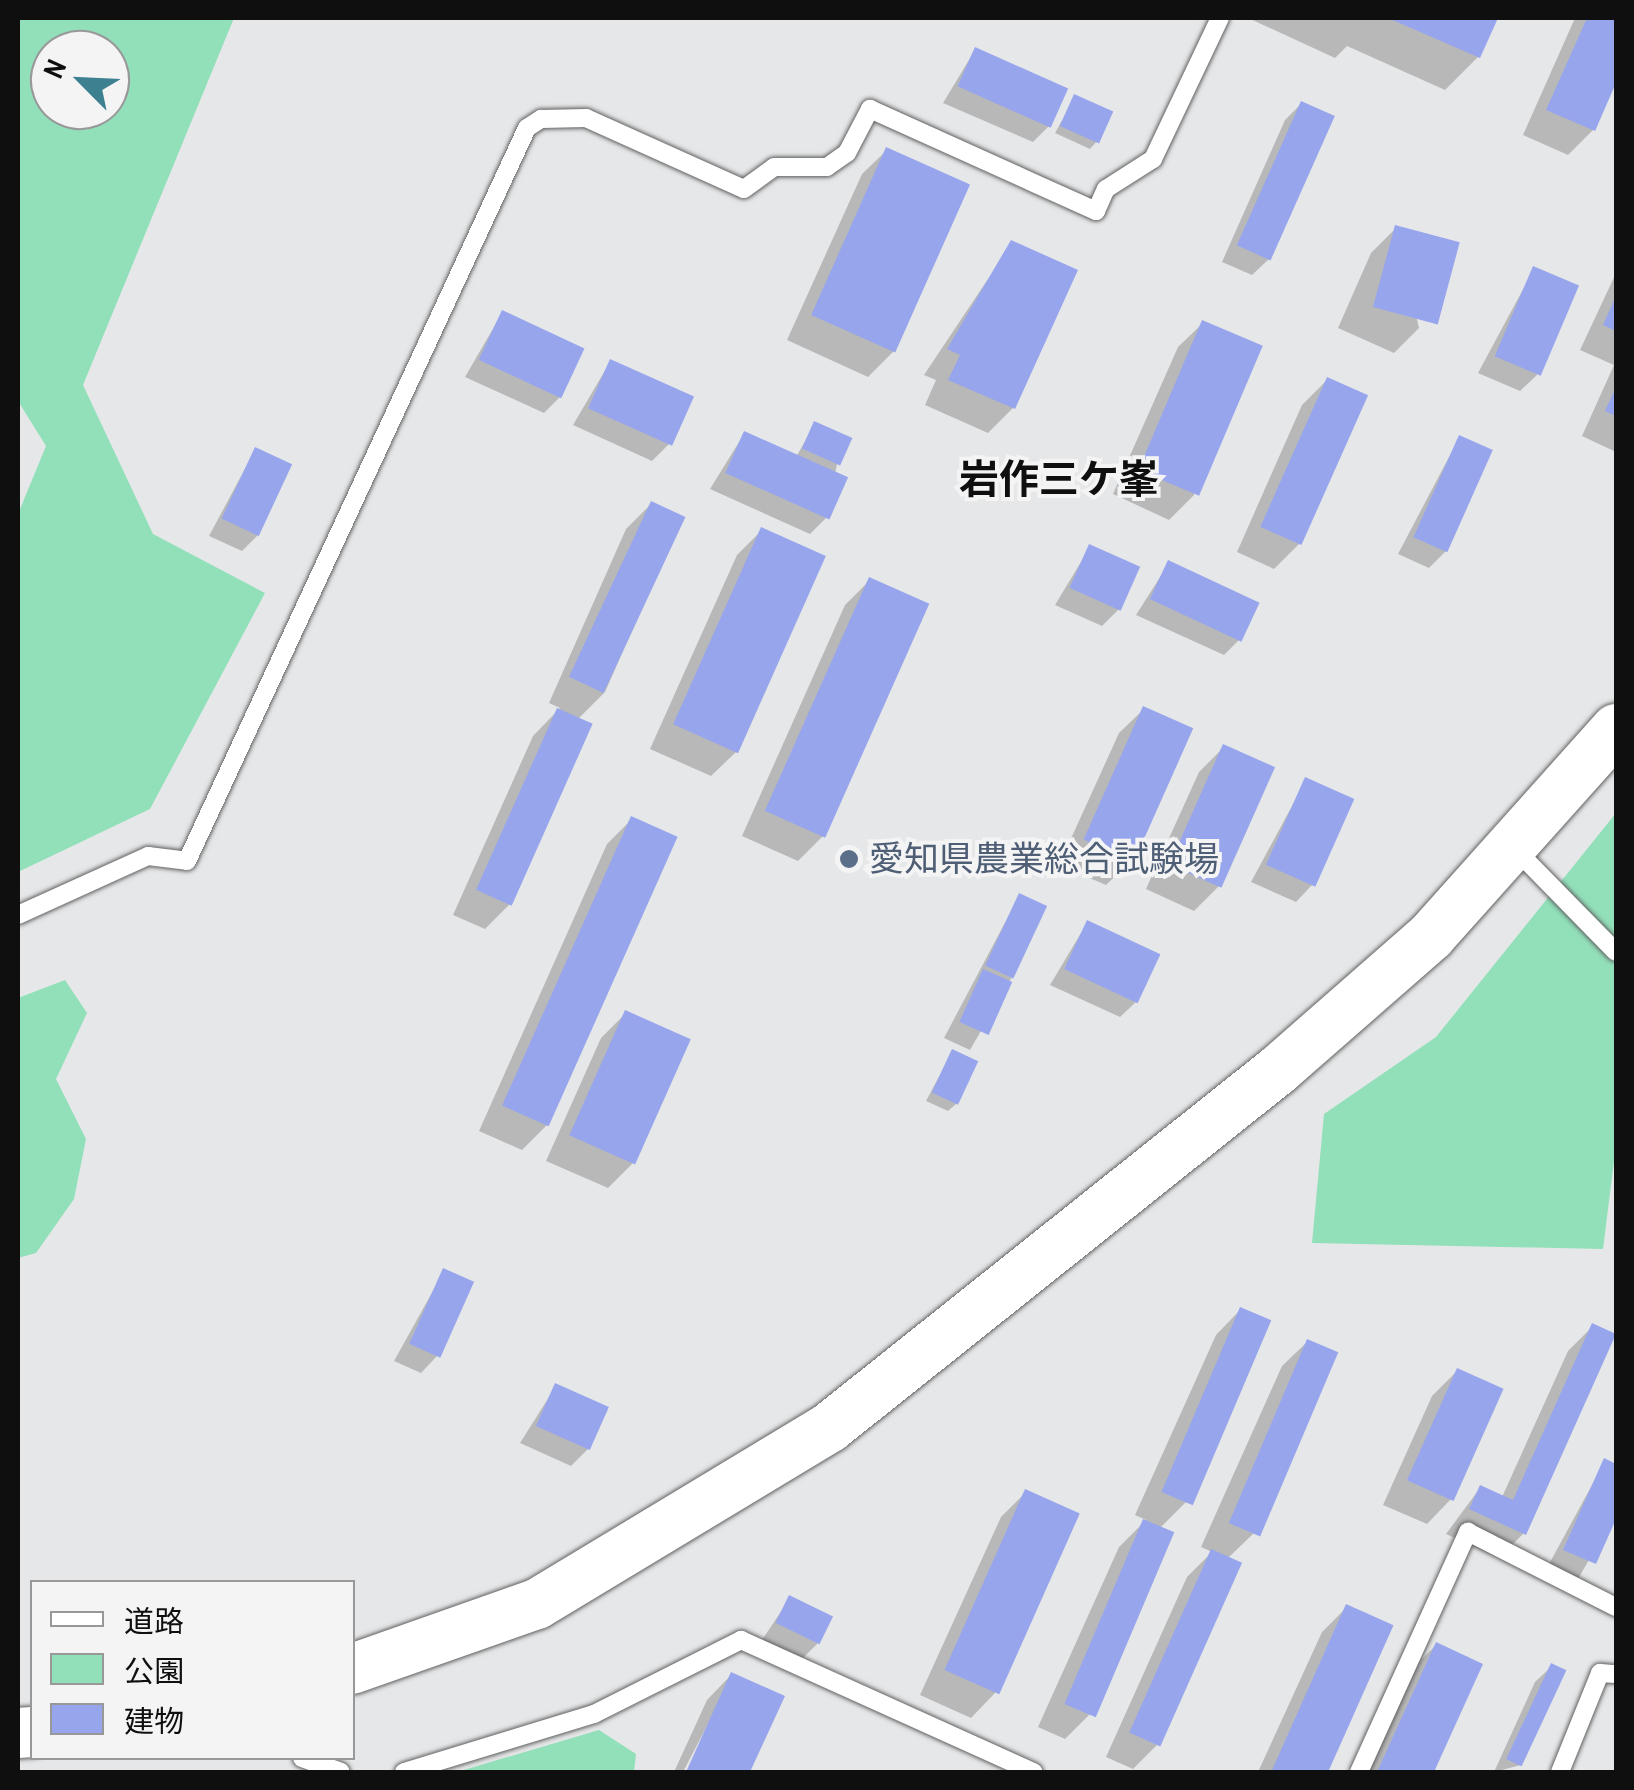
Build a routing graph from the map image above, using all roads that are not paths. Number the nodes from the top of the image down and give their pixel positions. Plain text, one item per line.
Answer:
1 (1220, 18) edge
2 (1616, 729) edge
3 (1516, 850) junction
4 (18, 914) edge
5 (1616, 952) edge
6 (1616, 1606) edge
7 (355, 1668) edge
8 (1616, 1674) edge
9 (307, 1760) edge
10 (340, 1772) edge
11 (404, 1772) edge
12 (1034, 1772) edge
13 (1359, 1772) edge
14 (1560, 1772) edge

1 - 4 lane
2 - 3 street
3 - 5 lane
3 - 7 street
6 - 13 lane
8 - 14 lane
9 - 10 lane
11 - 12 lane

